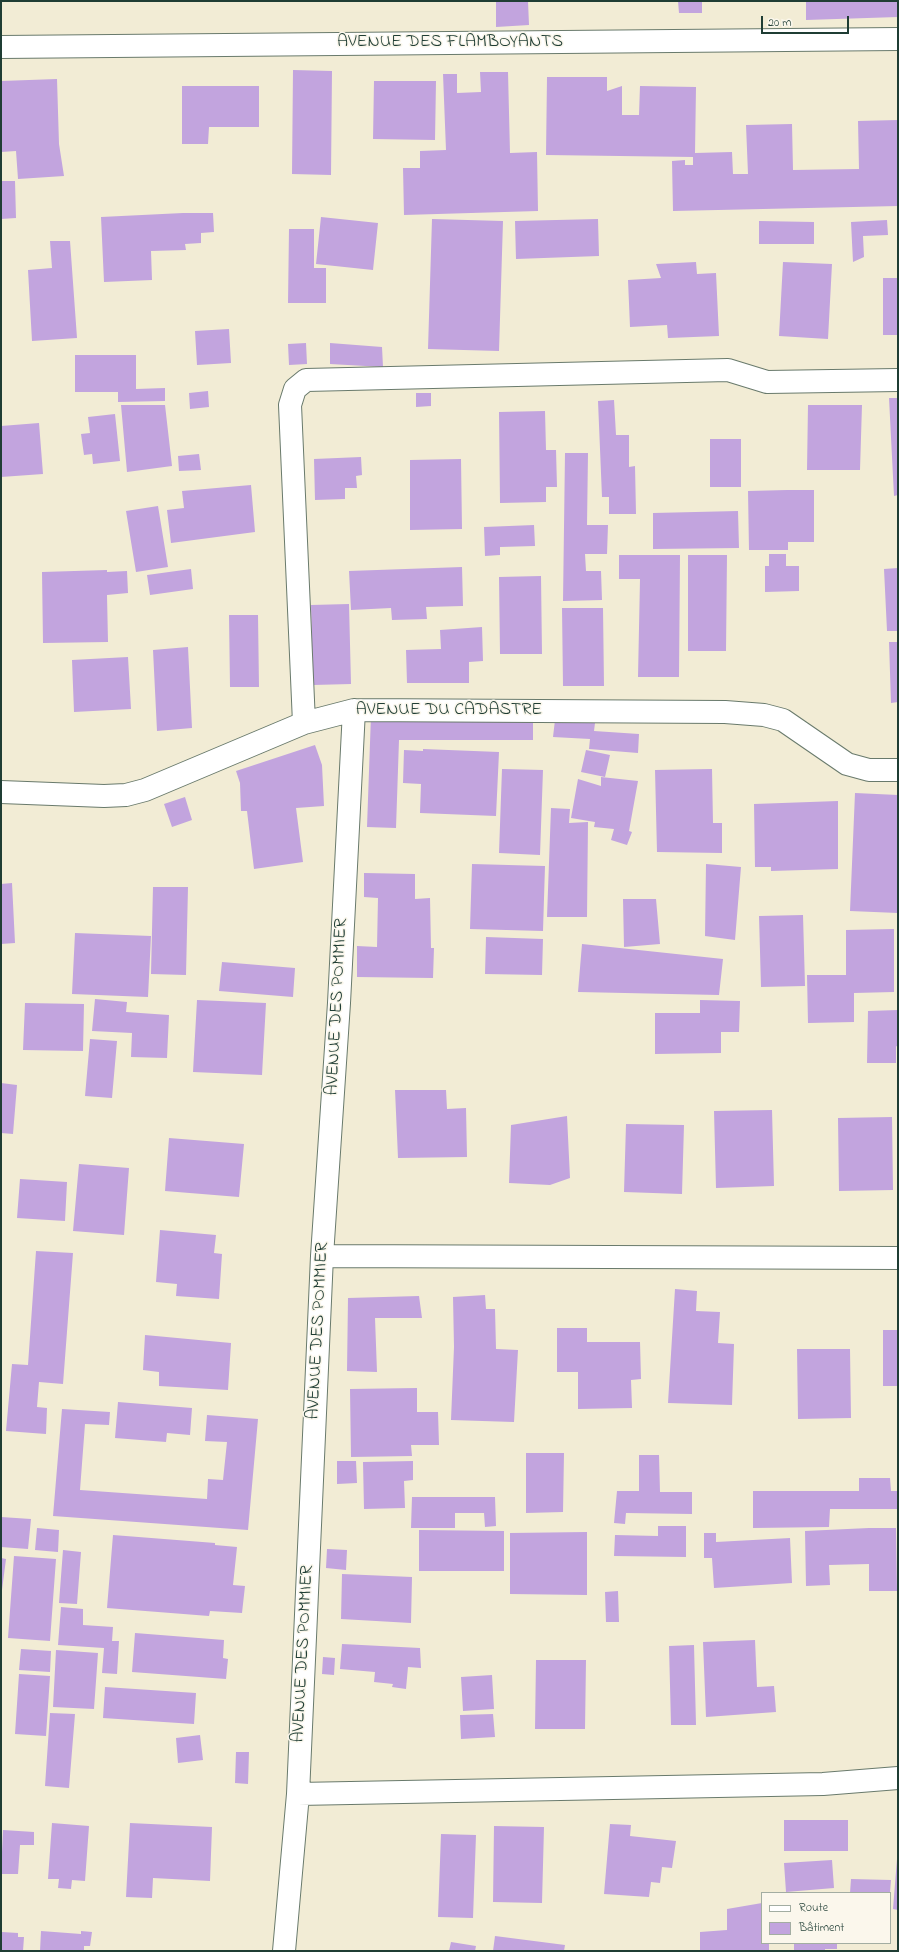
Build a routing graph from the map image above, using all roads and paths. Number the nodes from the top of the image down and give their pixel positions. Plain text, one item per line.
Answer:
1 (898, 40) edge
2 (1, 47) edge
3 (898, 380) edge
4 (354, 710) junction
5 (304, 723) junction
6 (898, 770) edge
7 (1, 792) edge
8 (322, 1256) junction
9 (898, 1258) edge
10 (898, 1778) edge
11 (298, 1794) junction
12 (284, 1951) edge

1 - 2 street, AVENUE DES FLAMBOYANTS
3 - 5 street
4 - 5 street, AVENUE DU CADASTRE
4 - 6 street, AVENUE DU CADASTRE
4 - 8 street, AVENUE DES POMMIER
5 - 7 street, AVENUE DU CADASTRE
8 - 9 street
8 - 11 street, AVENUE DES POMMIER
10 - 11 street
11 - 12 street, AVENUE DES POMMIER

